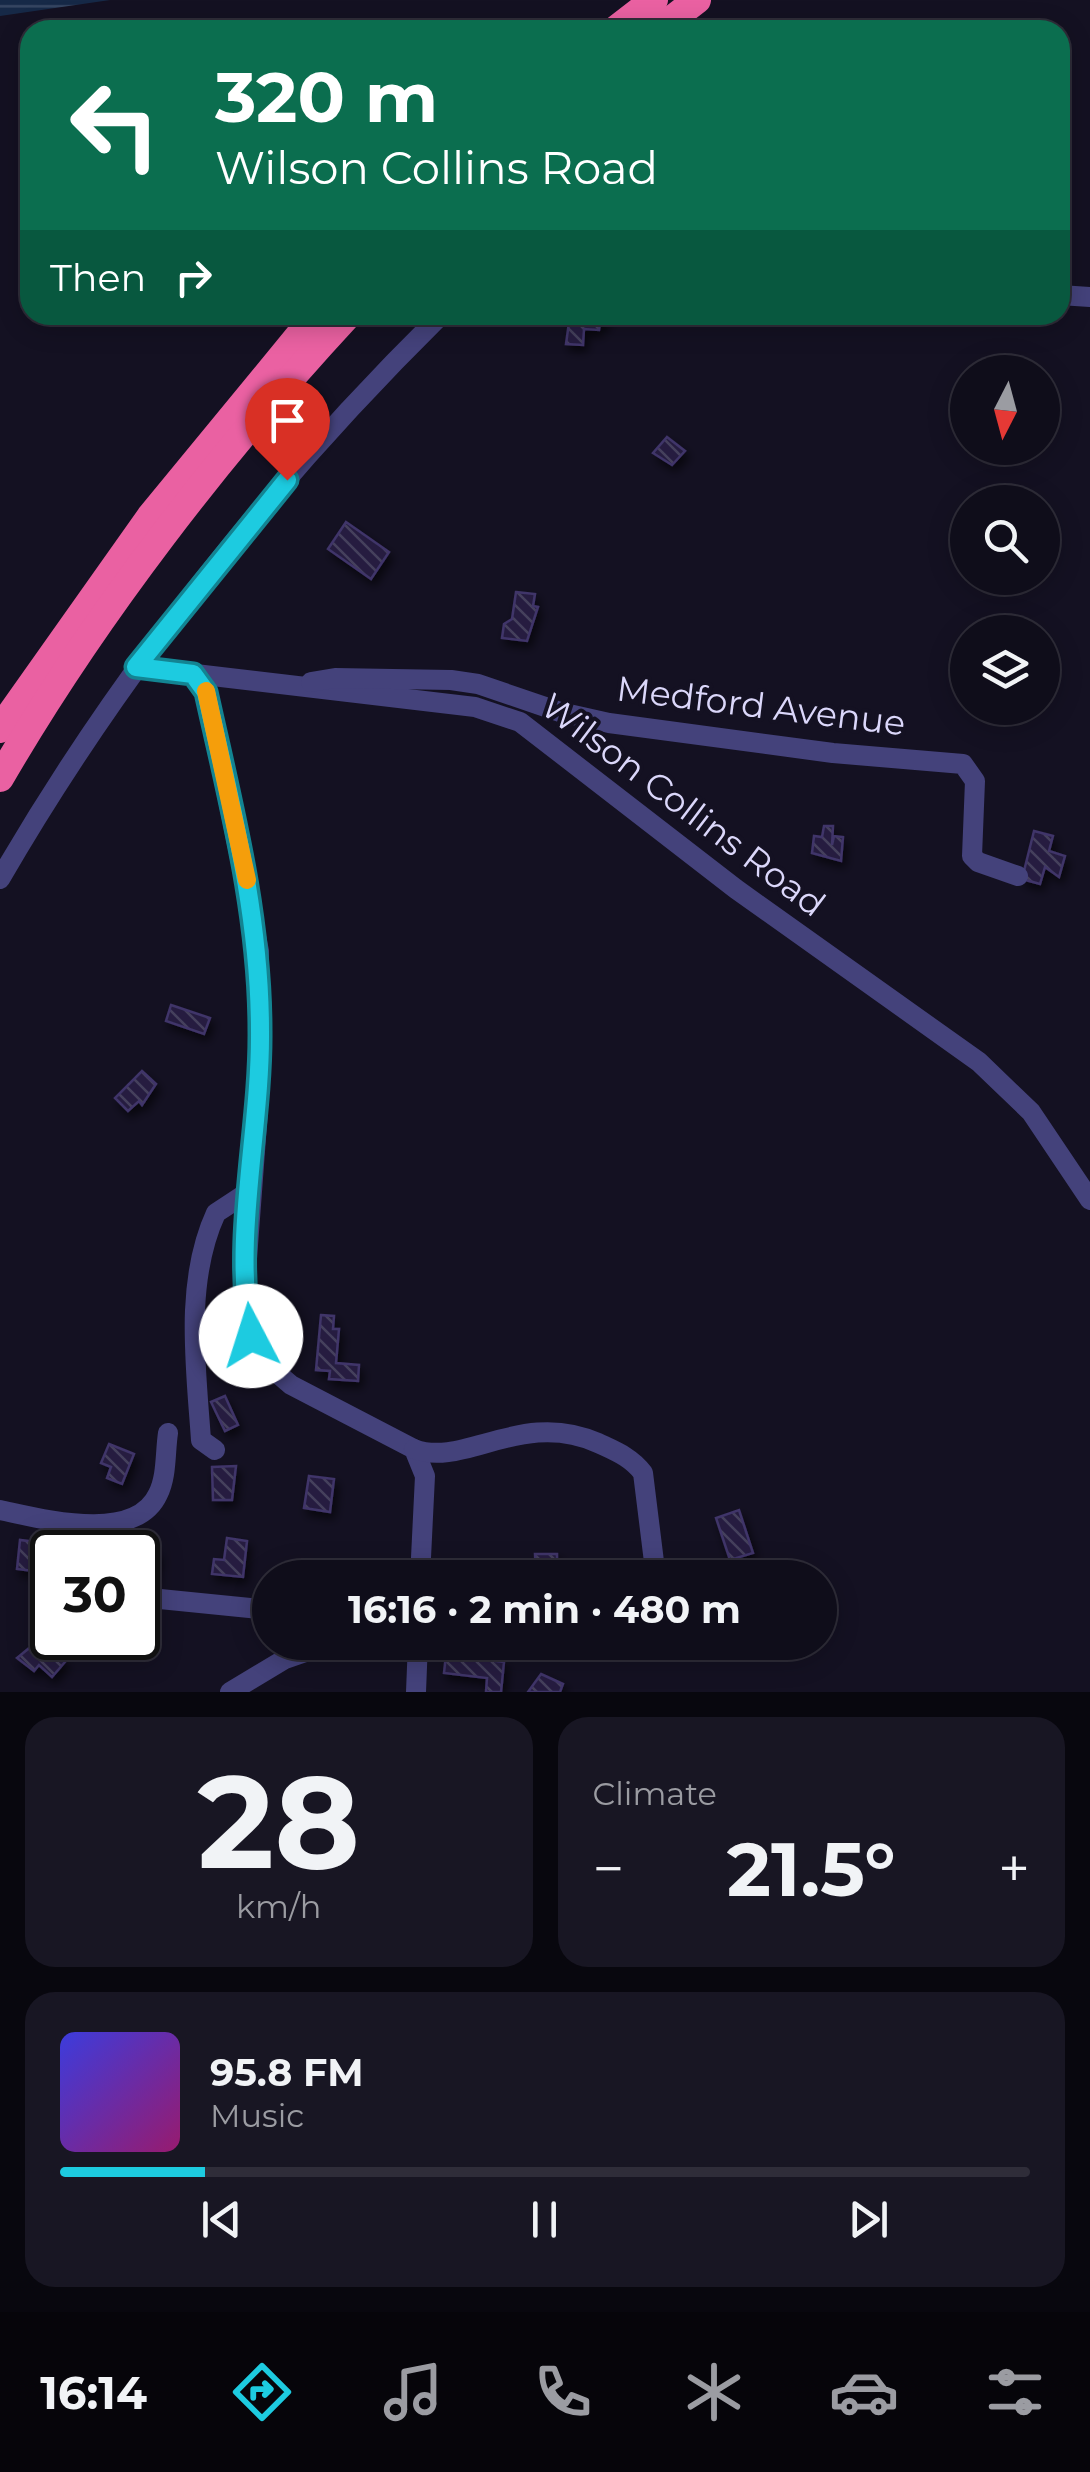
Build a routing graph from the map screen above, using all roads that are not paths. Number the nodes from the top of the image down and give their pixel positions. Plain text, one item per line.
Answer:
1 (654, 0) edge
2 (697, 0) edge
3 (628, 20) edge
4 (671, 20) edge
5 (308, 325) edge
6 (340, 325) edge
7 (433, 325) edge
8 (136, 667) junction
9 (193, 674) junction
10 (290, 687) junction
11 (0, 729) edge
12 (0, 778) edge
13 (1018, 876) dead end
14 (0, 879) edge
15 (251, 1190) junction
16 (1090, 1200) edge
17 (168, 1433) dead end
18 (414, 1449) junction
19 (215, 1450) dead end
20 (0, 1510) edge
21 (421, 1560) edge
22 (654, 1560) edge
23 (160, 1599) edge
24 (252, 1608) edge
25 (283, 1660) edge
26 (417, 1660) edge
27 (230, 1692) edge
28 (416, 1692) edge

1 - 3 highway
2 - 4 highway
5 - 11 highway
6 - 12 highway
7 - 8 street
8 - 9 street, Wilson Collins Road
8 - 14 street
9 - 10 street, Wilson Collins Road
9 - 15 street
10 - 13 street, Medford Avenue
10 - 16 street, Wilson Collins Road
15 - 18 street
15 - 19 street
17 - 20 street
18 - 21 street
18 - 22 street
23 - 24 street
25 - 27 street
26 - 28 street

